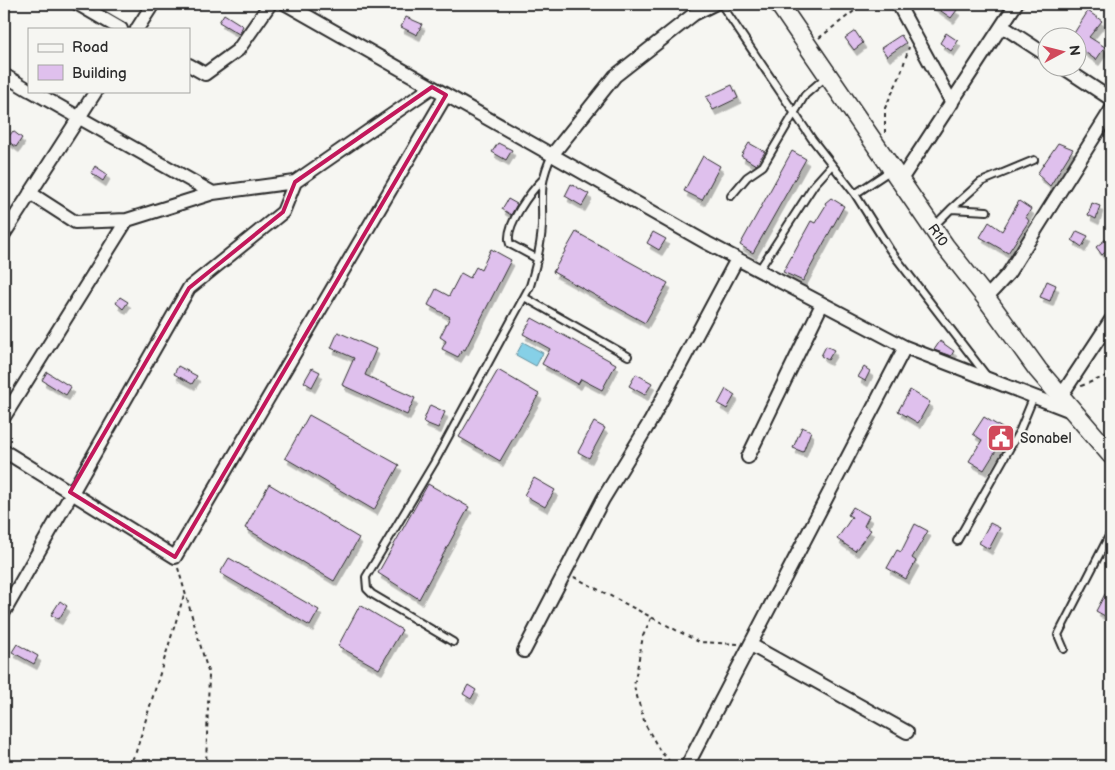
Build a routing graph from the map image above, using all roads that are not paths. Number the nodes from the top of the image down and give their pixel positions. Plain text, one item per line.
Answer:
1 (78, 4) edge
2 (153, 4) edge
3 (270, 4) edge
4 (286, 4) edge
5 (714, 4) edge
6 (721, 4) edge
7 (779, 4) edge
8 (1016, 4) edge
9 (903, 6) edge
10 (1002, 26) junction
11 (118, 28) edge
12 (138, 28) edge
13 (1038, 49) edge
14 (190, 66) edge
15 (4, 76) edge
16 (828, 76) junction
17 (1079, 78) edge
18 (432, 87) junction
19 (28, 89) edge
20 (34, 92) edge
21 (95, 92) edge
22 (446, 95) junction
23 (1111, 99) edge
24 (952, 103) junction
25 (1111, 110) edge
26 (794, 113) junction
27 (79, 118) junction
28 (552, 155) junction
29 (1034, 160) dead end
30 (832, 165) junction
31 (896, 175) junction
32 (544, 178) junction
33 (294, 182) junction
34 (30, 193) junction
35 (213, 193) junction
36 (855, 194) junction
37 (731, 196) dead end
38 (951, 209) junction
39 (987, 211) dead end
40 (127, 220) junction
41 (932, 228) junction
42 (4, 234) edge
43 (538, 259) junction
44 (737, 259) junction
45 (759, 270) junction
46 (524, 297) junction
47 (986, 298) junction
48 (822, 304) junction
49 (1111, 320) edge
50 (905, 347) junction
51 (628, 356) dead end
52 (990, 380) junction
53 (1034, 396) junction
54 (1061, 396) junction
55 (1073, 412) junction
56 (4, 417) edge
57 (4, 451) edge
58 (1111, 455) edge
59 (748, 458) dead end
60 (70, 492) junction
61 (1111, 532) edge
62 (957, 541) dead end
63 (4, 612) edge
64 (453, 642) dead end
65 (750, 644) junction
66 (1064, 649) dead end
67 (524, 651) dead end
68 (906, 732) dead end
69 (687, 766) edge

1 - 11 street
2 - 12 street
3 - 14 street
4 - 18 street
5 - 28 street
6 - 26 lane
7 - 16 main road, R10
8 - 10 street
9 - 24 street
10 - 13 street
10 - 24 street
15 - 19 street
16 - 26 lane
16 - 31 main road, R10
17 - 23 street
18 - 22 street
18 - 33 street
20 - 27 street
21 - 27 street
22 - 28 street
22 - 60 street
24 - 31 street
25 - 47 street
26 - 30 lane
26 - 37 lane
27 - 34 street
27 - 35 street
28 - 32 lane
28 - 44 street
29 - 38 lane
30 - 36 lane
30 - 45 lane
31 - 36 lane
31 - 41 main road, R10
32 - 43 lane
32 - 43 lane
33 - 35 street
33 - 60 street
34 - 40 street
34 - 42 street
35 - 40 street
36 - 52 lane
38 - 39 lane
38 - 41 lane
40 - 56 street
41 - 47 main road, R10
43 - 46 lane
44 - 45 street
44 - 67 street
45 - 48 street
46 - 51 lane
46 - 64 lane
47 - 54 main road, R10
48 - 50 street
48 - 59 street
49 - 54 street
50 - 52 street
50 - 65 street
52 - 53 street
53 - 55 street
53 - 62 lane
54 - 55 main road, R10
55 - 58 main road, R10
57 - 60 street
60 - 63 street
61 - 66 lane
65 - 68 street
65 - 69 street

